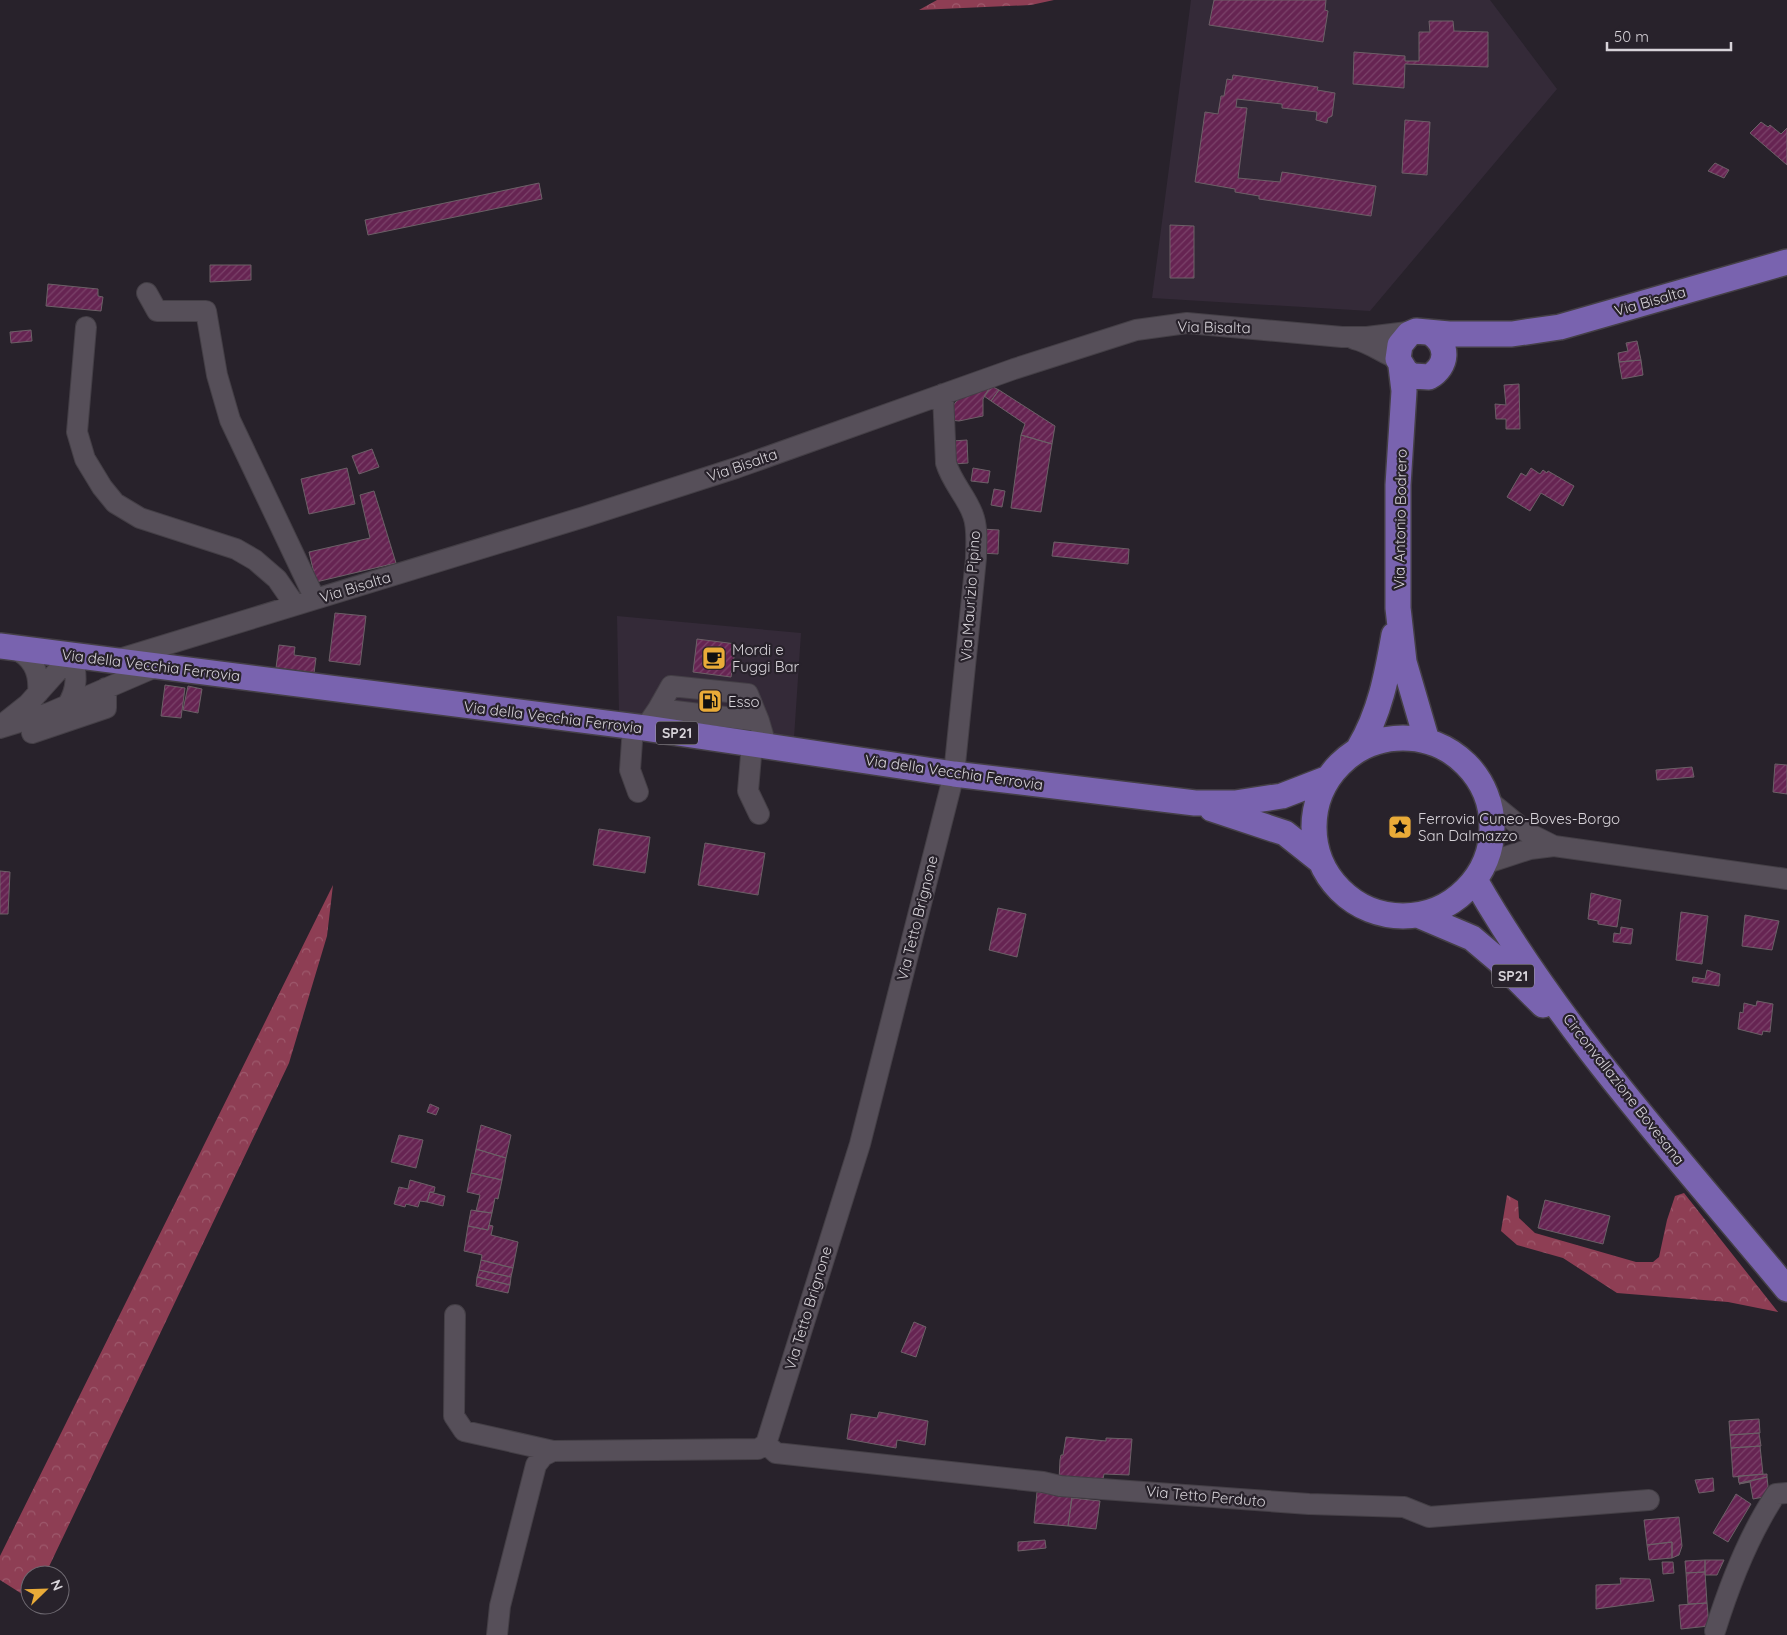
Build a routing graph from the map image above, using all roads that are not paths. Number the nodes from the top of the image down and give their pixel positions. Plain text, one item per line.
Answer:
1 (1787, 262) edge
2 (147, 293) dead end
3 (86, 327) dead end
4 (1424, 332) junction
5 (1512, 334) junction
6 (1342, 337) junction
7 (1399, 362) junction
8 (1438, 370) junction
9 (943, 394) junction
10 (1402, 429) junction
11 (315, 599) junction
12 (294, 605) junction
13 (1398, 608) junction
14 (6, 646) edge
15 (72, 655) junction
16 (152, 657) junction
17 (106, 688) junction
18 (38, 693) junction
19 (66, 706) junction
20 (645, 722) junction
21 (0, 728) edge
22 (1427, 741) junction
23 (759, 745) junction
24 (1359, 748) junction
25 (954, 774) junction
26 (1326, 780) junction
27 (638, 792) dead end
28 (1488, 800) junction
29 (1195, 803) junction
30 (759, 814) dead end
31 (1554, 846) junction
32 (1319, 860) junction
33 (1480, 872) junction
34 (1787, 879) edge
35 (1418, 915) junction
36 (1594, 1057) junction
37 (1787, 1289) edge
38 (455, 1315) dead end
39 (766, 1444) junction
40 (553, 1451) junction
41 (1787, 1493) edge
42 (1649, 1500) dead end
43 (1715, 1631) dead end
44 (497, 1635) edge

1 - 5 main road, Via Bisalta
2 - 11 street
3 - 12 street
4 - 5 main road, Via Bisalta
4 - 6 street, Via Bisalta
4 - 7 main road
4 - 8 main road
5 - 8 main road, Via Bisalta
6 - 7 street, Via Bisalta
6 - 9 street, Via Bisalta
7 - 8 main road, Via Bisalta
7 - 10 main road, Via Antonio Bodrero
8 - 10 main road, Via Antonio Bodrero
9 - 11 street, Via Bisalta
9 - 25 street, Via Maurizio Pipino
10 - 13 main road, Via Antonio Bodrero
11 - 12 street, Via Bisalta
12 - 16 street, Via Bisalta
13 - 22 main road, Via Antonio Bodrero
13 - 24 main road, Via Antonio Bodrero
14 - 15 main road, Via della Vecchia Ferrovia / SP21
14 - 18 street
15 - 16 main road, Via della Vecchia Ferrovia / SP21
15 - 18 street
15 - 19 street
16 - 17 street, Via Bisalta
16 - 20 main road, Via della Vecchia Ferrovia / SP21
17 - 19 street, Via Bisalta
17 - 21 street
18 - 21 street
19 - 21 street, Via Bisalta
20 - 23 main road, Via della Vecchia Ferrovia / SP21
20 - 23 street
20 - 27 street
22 - 24 main road
22 - 28 main road
23 - 25 main road, Via della Vecchia Ferrovia / SP21
23 - 30 street
24 - 26 main road
25 - 29 main road, Via della Vecchia Ferrovia / SP21
25 - 39 street, Via Tetto Brignone
26 - 29 main road, Via della Vecchia Ferrovia / SP21
26 - 32 main road
28 - 31 street
28 - 33 main road
29 - 32 main road, Via della Vecchia Ferrovia / SP21
31 - 33 street
31 - 34 street
32 - 35 main road
33 - 35 main road
33 - 36 main road, Circonvallazione Bovesana / SP21
35 - 36 main road, SP21
36 - 37 main road, Circonvallazione Bovesana
38 - 40 street
39 - 40 street
39 - 42 street, Via Tetto Perduto
40 - 44 street
41 - 43 street

